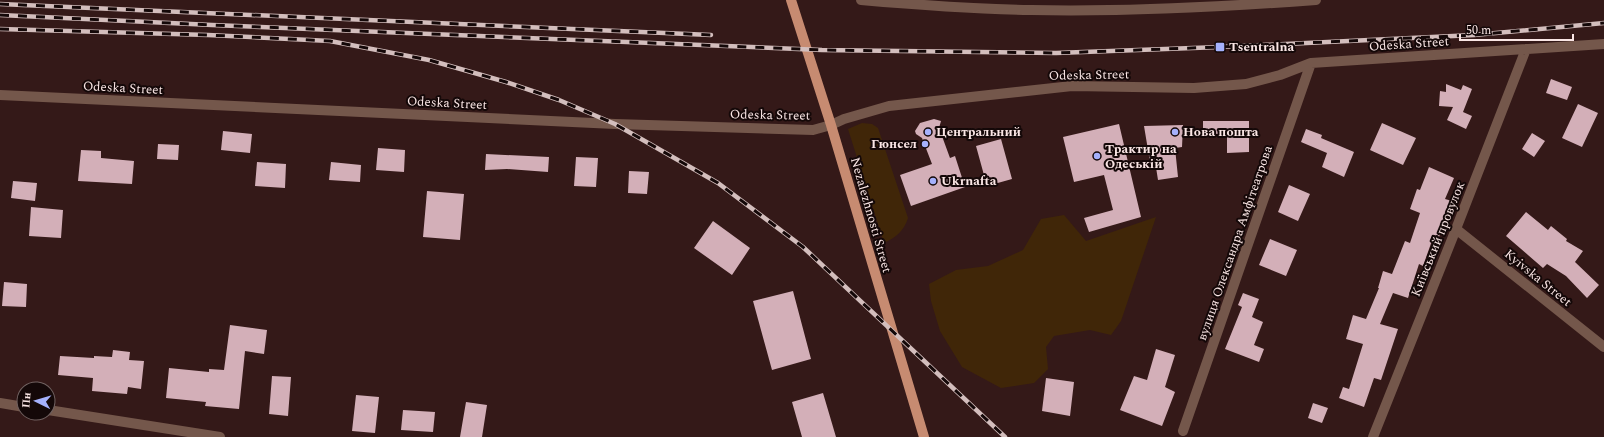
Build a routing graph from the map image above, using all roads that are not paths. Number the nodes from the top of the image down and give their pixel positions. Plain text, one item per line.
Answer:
1 (791, 0) edge
2 (861, 0) edge
3 (1316, 0) edge
4 (1226, 3) edge
5 (1604, 44) edge
6 (1526, 49) junction
7 (1311, 63) junction
8 (0, 95) edge
9 (831, 125) junction
10 (1456, 229) junction
11 (1604, 347) edge
12 (0, 403) edge
13 (16, 406) edge
14 (56, 411) edge
15 (1183, 431) dead end
16 (220, 437) edge
17 (924, 437) edge
18 (1373, 437) edge

1 - 9 main road, Nezalezhnosti Street
2 - 4 street
3 - 4 street
5 - 6 street, Odeska Street
6 - 7 street, Odeska Street
6 - 10 street, Київський провулок
7 - 9 street, Odeska Street
7 - 15 street, вулиця Олександра Амфітеатрова
8 - 9 street, Odeska Street
9 - 17 main road, Nezalezhnosti Street
10 - 11 street, Kyivska Street
10 - 18 street, Київський провулок
12 - 13 street
14 - 16 street

